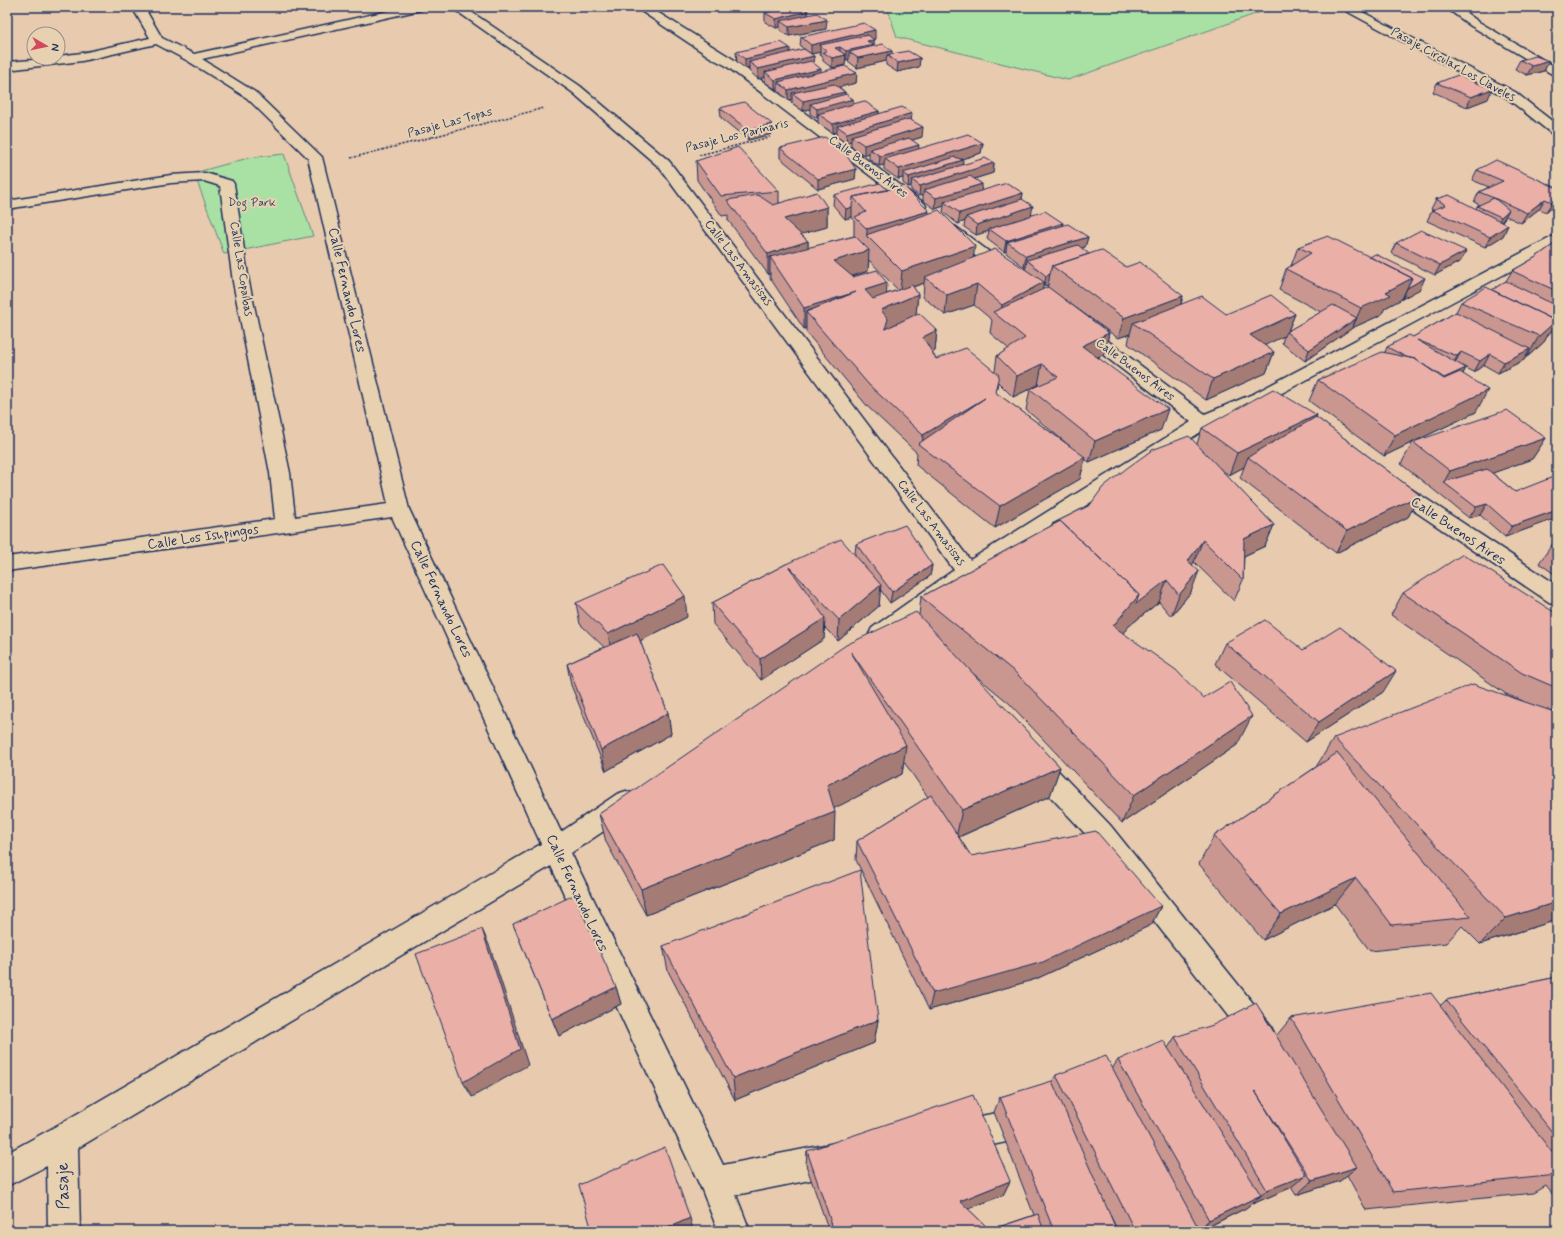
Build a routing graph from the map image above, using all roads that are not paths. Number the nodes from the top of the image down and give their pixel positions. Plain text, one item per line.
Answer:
1 (138, 7) edge
2 (421, 7) edge
3 (457, 7) edge
4 (641, 7) edge
5 (1345, 7) edge
6 (1451, 7) edge
7 (157, 40) junction
8 (192, 58) junction
9 (7, 66) edge
10 (1557, 73) edge
11 (1557, 131) edge
12 (7, 205) edge
13 (1557, 240) edge
14 (1015, 279) edge
15 (1071, 322) edge
16 (1259, 398) junction
17 (1279, 412) edge
18 (1203, 422) junction
19 (1378, 478) edge
20 (399, 508) junction
21 (286, 525) junction
22 (7, 564) edge
23 (967, 572) junction
24 (1557, 596) edge
25 (861, 647) edge
26 (1020, 747) edge
27 (642, 792) edge
28 (556, 849) junction
29 (1275, 1053) edge
30 (1057, 1117) edge
31 (62, 1140) junction
32 (932, 1141) edge
33 (863, 1154) edge
34 (7, 1170) edge
35 (715, 1183) junction
36 (64, 1231) edge
37 (734, 1231) edge

1 - 7 street
2 - 8 street
3 - 23 street, Calle Las Amasisas
4 - 14 street, Calle Buenos Aires
5 - 11 street, Pasaje Circular Los Claveles
6 - 10 street
7 - 8 street, Calle Fernando Lores
7 - 9 street
8 - 20 street, Calle Fernando Lores
12 - 21 street, Calle Las Copaibas
13 - 16 street
15 - 18 street, Calle Buenos Aires
16 - 17 street
16 - 18 street
18 - 23 street
19 - 24 street, Calle Buenos Aires
20 - 21 street, Calle Los Ishpingos
20 - 28 street, Calle Fernando Lores
21 - 22 street, Calle Los Ishpingos
23 - 25 street
26 - 29 street
27 - 28 street
28 - 31 street
28 - 35 street, Calle Fernando Lores
30 - 32 street
31 - 34 street
31 - 36 street, Pasaje
33 - 35 street
35 - 37 street, Calle Fernando Lores

